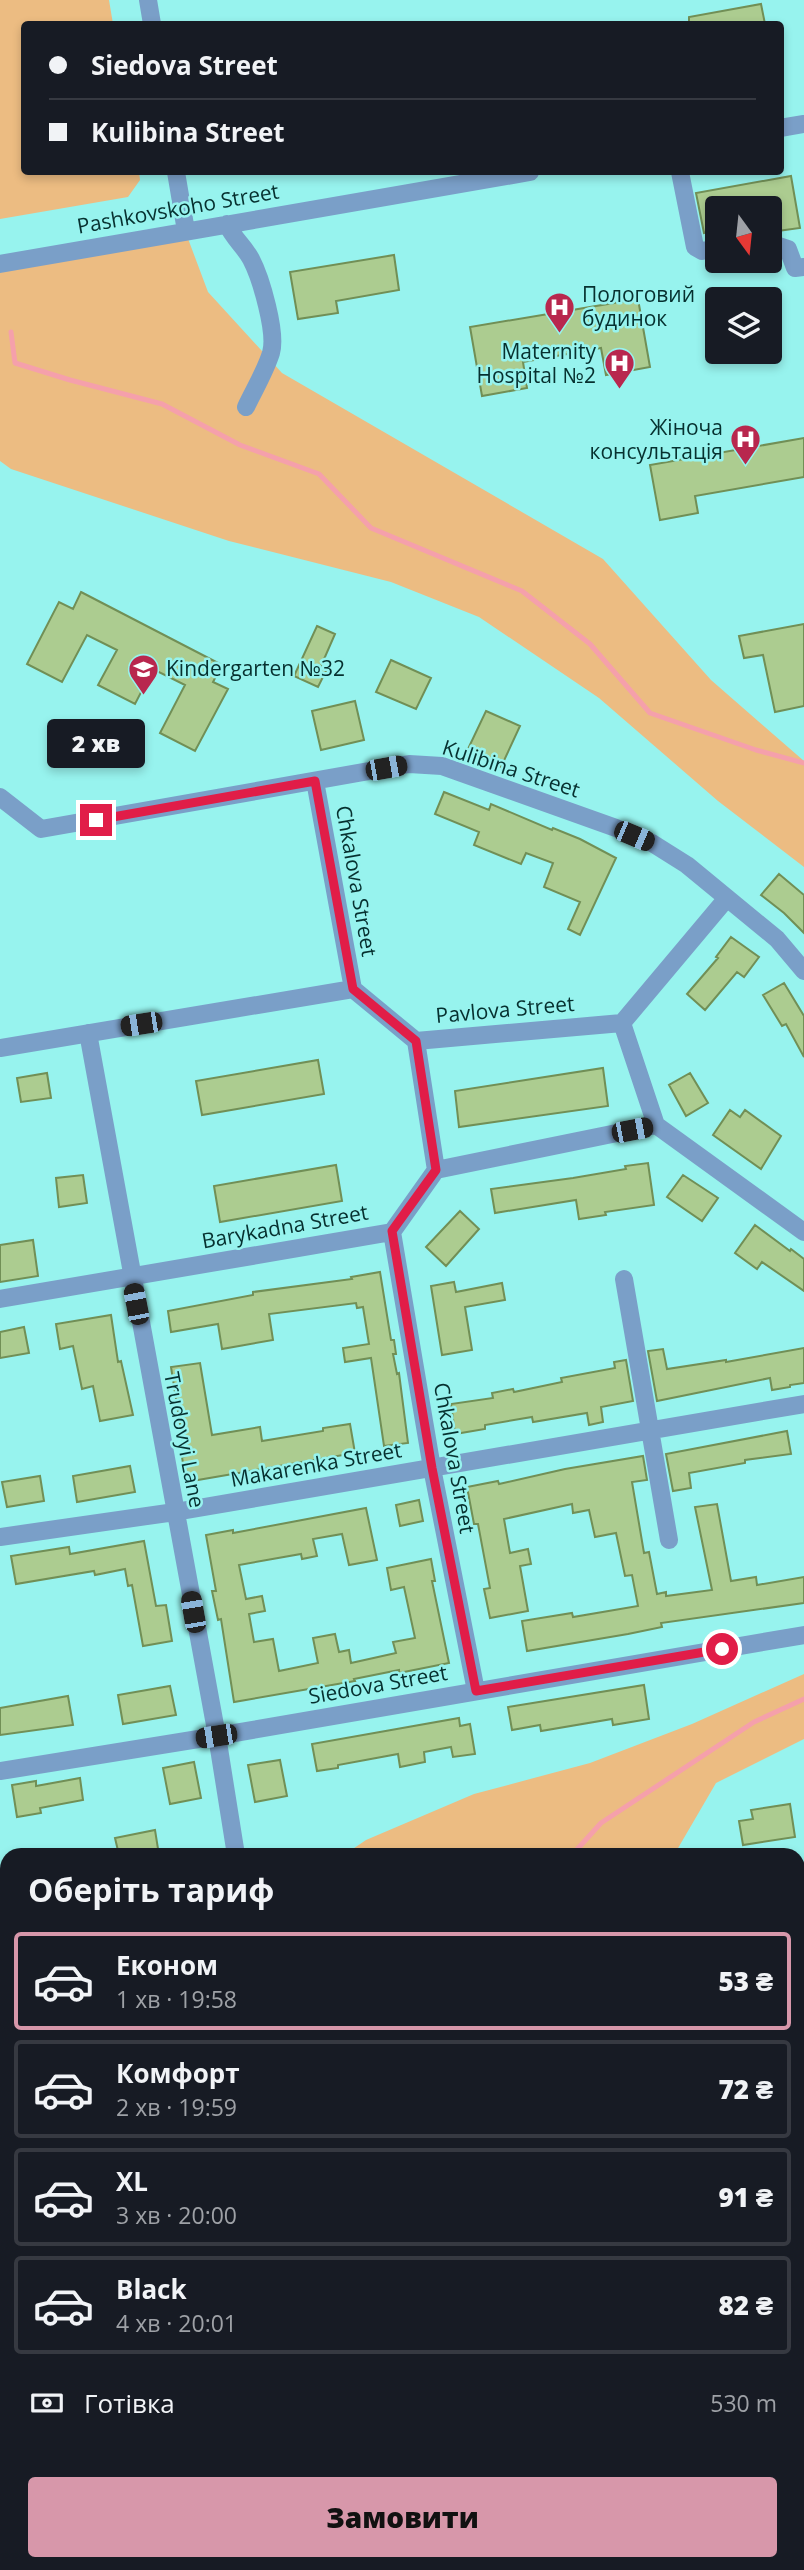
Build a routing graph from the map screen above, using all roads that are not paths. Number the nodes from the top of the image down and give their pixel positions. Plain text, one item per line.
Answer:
1 (148, 0) edge
2 (152, 21) edge
3 (804, 124) edge
4 (784, 127) edge
5 (177, 175) edge
6 (513, 175) edge
7 (681, 175) edge
8 (227, 224) junction
9 (186, 231) junction
10 (782, 247) edge
11 (705, 250) edge
12 (0, 264) edge
13 (804, 268) edge
14 (247, 407) dead end
15 (315, 781) junction
16 (0, 797) edge
17 (727, 898) junction
18 (804, 971) edge
19 (353, 989) junction
20 (622, 1023) junction
21 (88, 1033) junction
22 (416, 1041) junction
23 (0, 1048) edge
24 (656, 1125) junction
25 (436, 1170) junction
26 (392, 1231) junction
27 (804, 1232) edge
28 (131, 1278) junction
29 (624, 1279) dead end
30 (0, 1299) edge
31 (804, 1404) edge
32 (650, 1431) junction
33 (432, 1468) junction
34 (175, 1512) junction
35 (0, 1537) edge
36 (668, 1540) dead end
37 (804, 1635) edge
38 (476, 1691) junction
39 (216, 1736) junction
40 (0, 1771) edge
41 (235, 1848) edge

1 - 2 street
3 - 4 street
5 - 9 street
6 - 8 street, Pashkovskoho Street
7 - 11 street
8 - 9 street, Pashkovskoho Street
8 - 14 street
9 - 12 street, Pashkovskoho Street
10 - 13 street
15 - 16 street, Kulibina Street
15 - 17 street, Kulibina Street
15 - 19 street, Chkalova Street
17 - 18 street, Kulibina Street
17 - 20 street
19 - 21 street
19 - 22 street, Pavlova Street
20 - 22 street, Pavlova Street
20 - 24 street
21 - 23 street
21 - 28 street, Trudovyi Lane
22 - 25 street
24 - 25 street
24 - 27 street
25 - 26 street, Barykadna Street
26 - 28 street, Barykadna Street
26 - 33 street, Chkalova Street
28 - 30 street, Barykadna Street
28 - 34 street, Trudovyi Lane
29 - 32 street
31 - 32 street, Makarenka Street
32 - 33 street, Makarenka Street
32 - 36 street
33 - 34 street, Makarenka Street
33 - 38 street, Chkalova Street
34 - 35 street, Makarenka Street
34 - 39 street, Trudovyi Lane
37 - 38 street, Siedova Street
38 - 39 street, Siedova Street
39 - 40 street, Siedova Street
39 - 41 street, Trudovyi Lane

